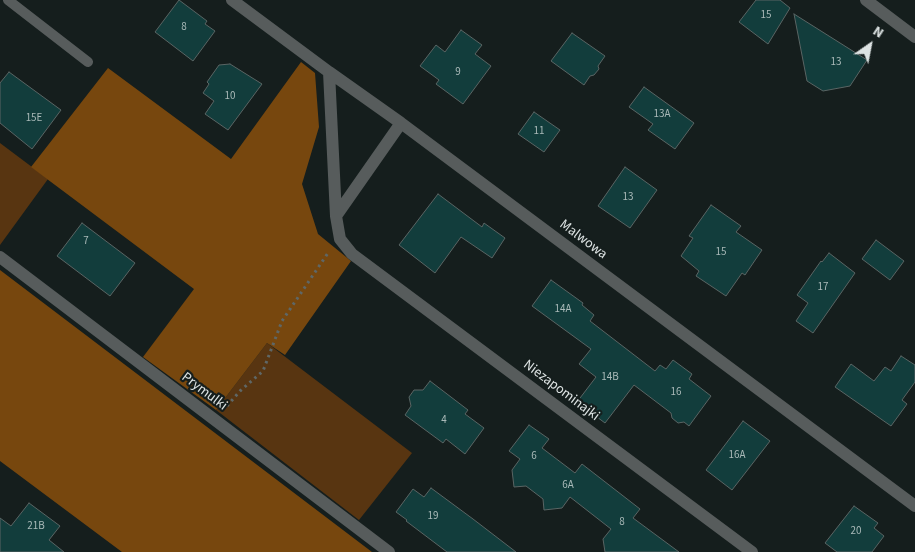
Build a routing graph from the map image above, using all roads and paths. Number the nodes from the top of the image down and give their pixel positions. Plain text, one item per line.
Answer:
1 (8, 0) edge
2 (232, 0) edge
3 (866, 0) edge
4 (915, 37) edge
5 (88, 62) dead end
6 (329, 72) junction
7 (401, 123) junction
8 (336, 216) junction
9 (340, 239) junction
10 (0, 257) edge
11 (214, 420) junction
12 (915, 506) edge
13 (389, 552) edge
14 (752, 552) edge

1 - 5 lane
2 - 6 street, Malwowa
3 - 4 street
6 - 7 street, Malwowa
6 - 8 street
7 - 8 street
7 - 12 street, Malwowa
8 - 9 street
9 - 11 path
9 - 14 street, Niezapominajki
10 - 11 street, Prymulki
11 - 13 street, Prymulki

